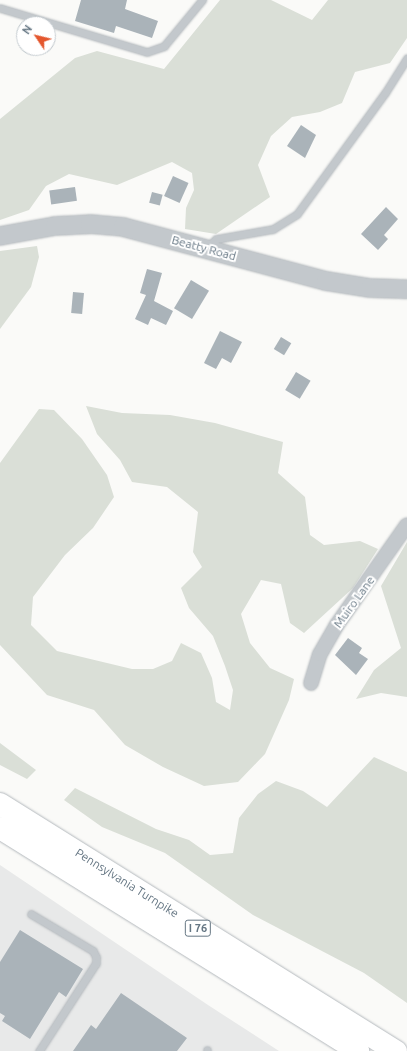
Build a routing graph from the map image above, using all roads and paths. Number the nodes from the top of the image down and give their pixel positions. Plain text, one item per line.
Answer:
1 (202, 0) edge
2 (0, 8) edge
3 (407, 58) edge
4 (0, 236) edge
5 (206, 248) junction
6 (407, 289) edge
7 (407, 525) edge
8 (311, 683) dead end
9 (0, 804) edge
10 (0, 828) edge
11 (31, 914) dead end
12 (39, 1051) edge
13 (358, 1051) edge
14 (396, 1051) edge

1 - 2 lane
3 - 5 lane
4 - 5 street, Beatty Road
5 - 6 street, Beatty Road
7 - 8 street, Muiro Lane
9 - 14 highway, Pennsylvania Turnpike / I 76
10 - 13 highway, Pennsylvania Turnpike / I 76
11 - 12 lane

